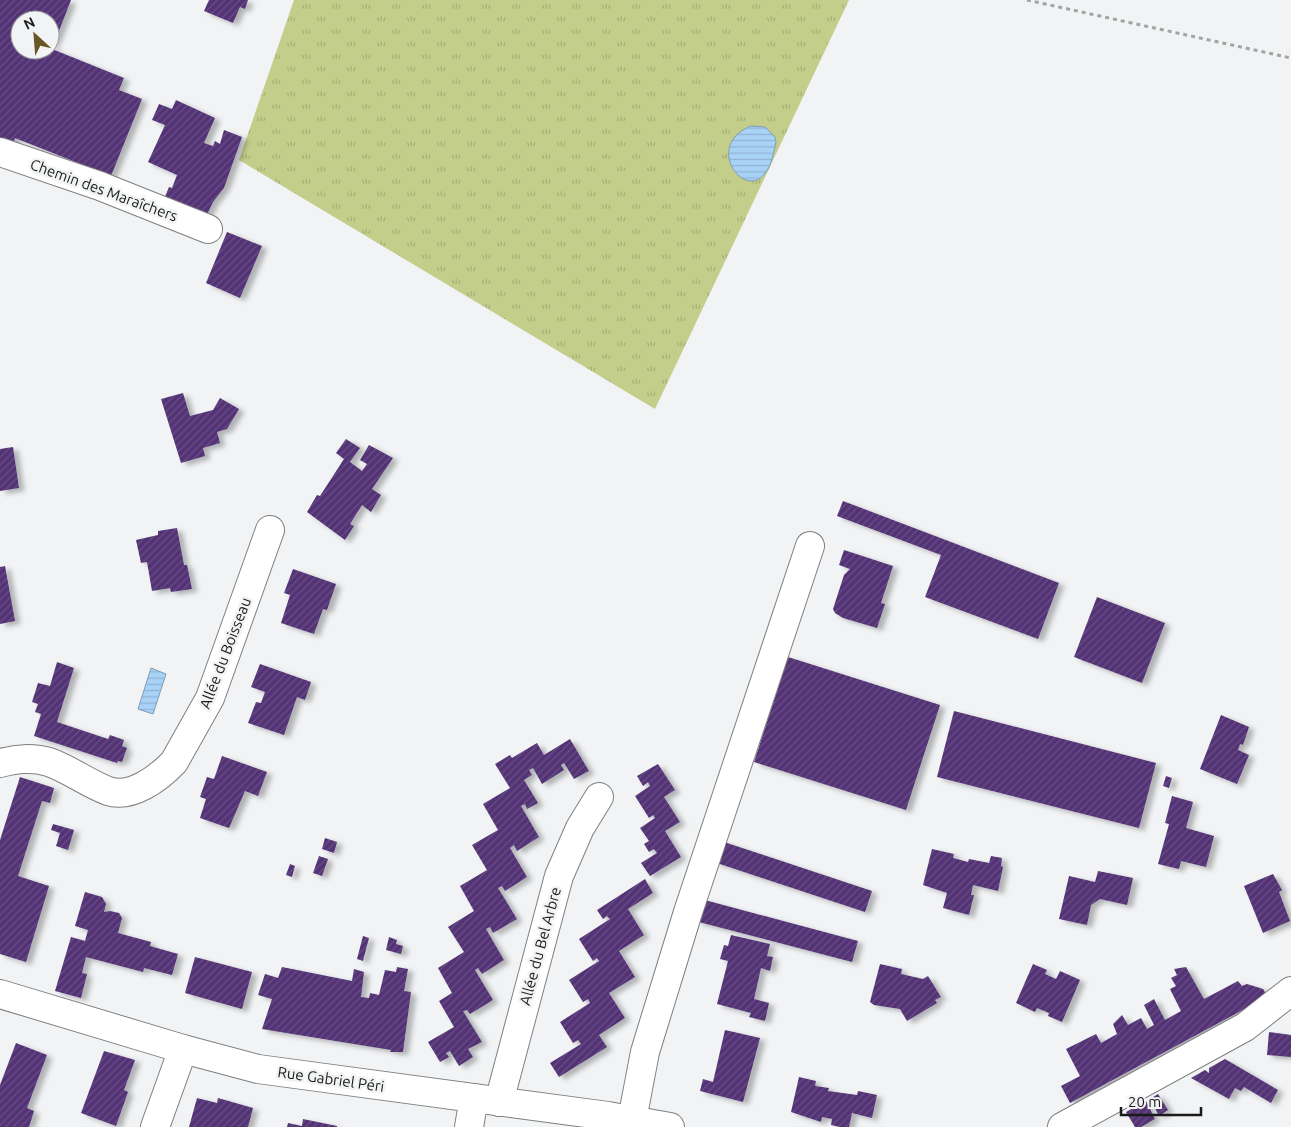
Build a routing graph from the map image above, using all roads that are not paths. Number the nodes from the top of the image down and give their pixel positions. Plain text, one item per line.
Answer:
1 (0, 152) edge
2 (208, 229) dead end
3 (270, 530) dead end
4 (810, 546) dead end
5 (0, 763) edge
6 (599, 797) dead end
7 (1291, 991) edge
8 (0, 994) edge
9 (183, 1049) junction
10 (486, 1100) junction
11 (632, 1120) junction
12 (155, 1127) edge
13 (469, 1127) edge
14 (670, 1127) edge
15 (1062, 1127) edge

1 - 2 street, Chemin des Maraîchers
3 - 5 street, Allée du Boisseau
4 - 11 street
6 - 10 street, Allée du Bel Arbre
7 - 15 street
8 - 9 street, Rue Gabriel Péri
9 - 10 street, Rue Gabriel Péri
9 - 12 street
10 - 11 street, Rue Gabriel Péri
10 - 13 street, Allée du Bel Arbre
11 - 14 street, Rue Gabriel Péri

